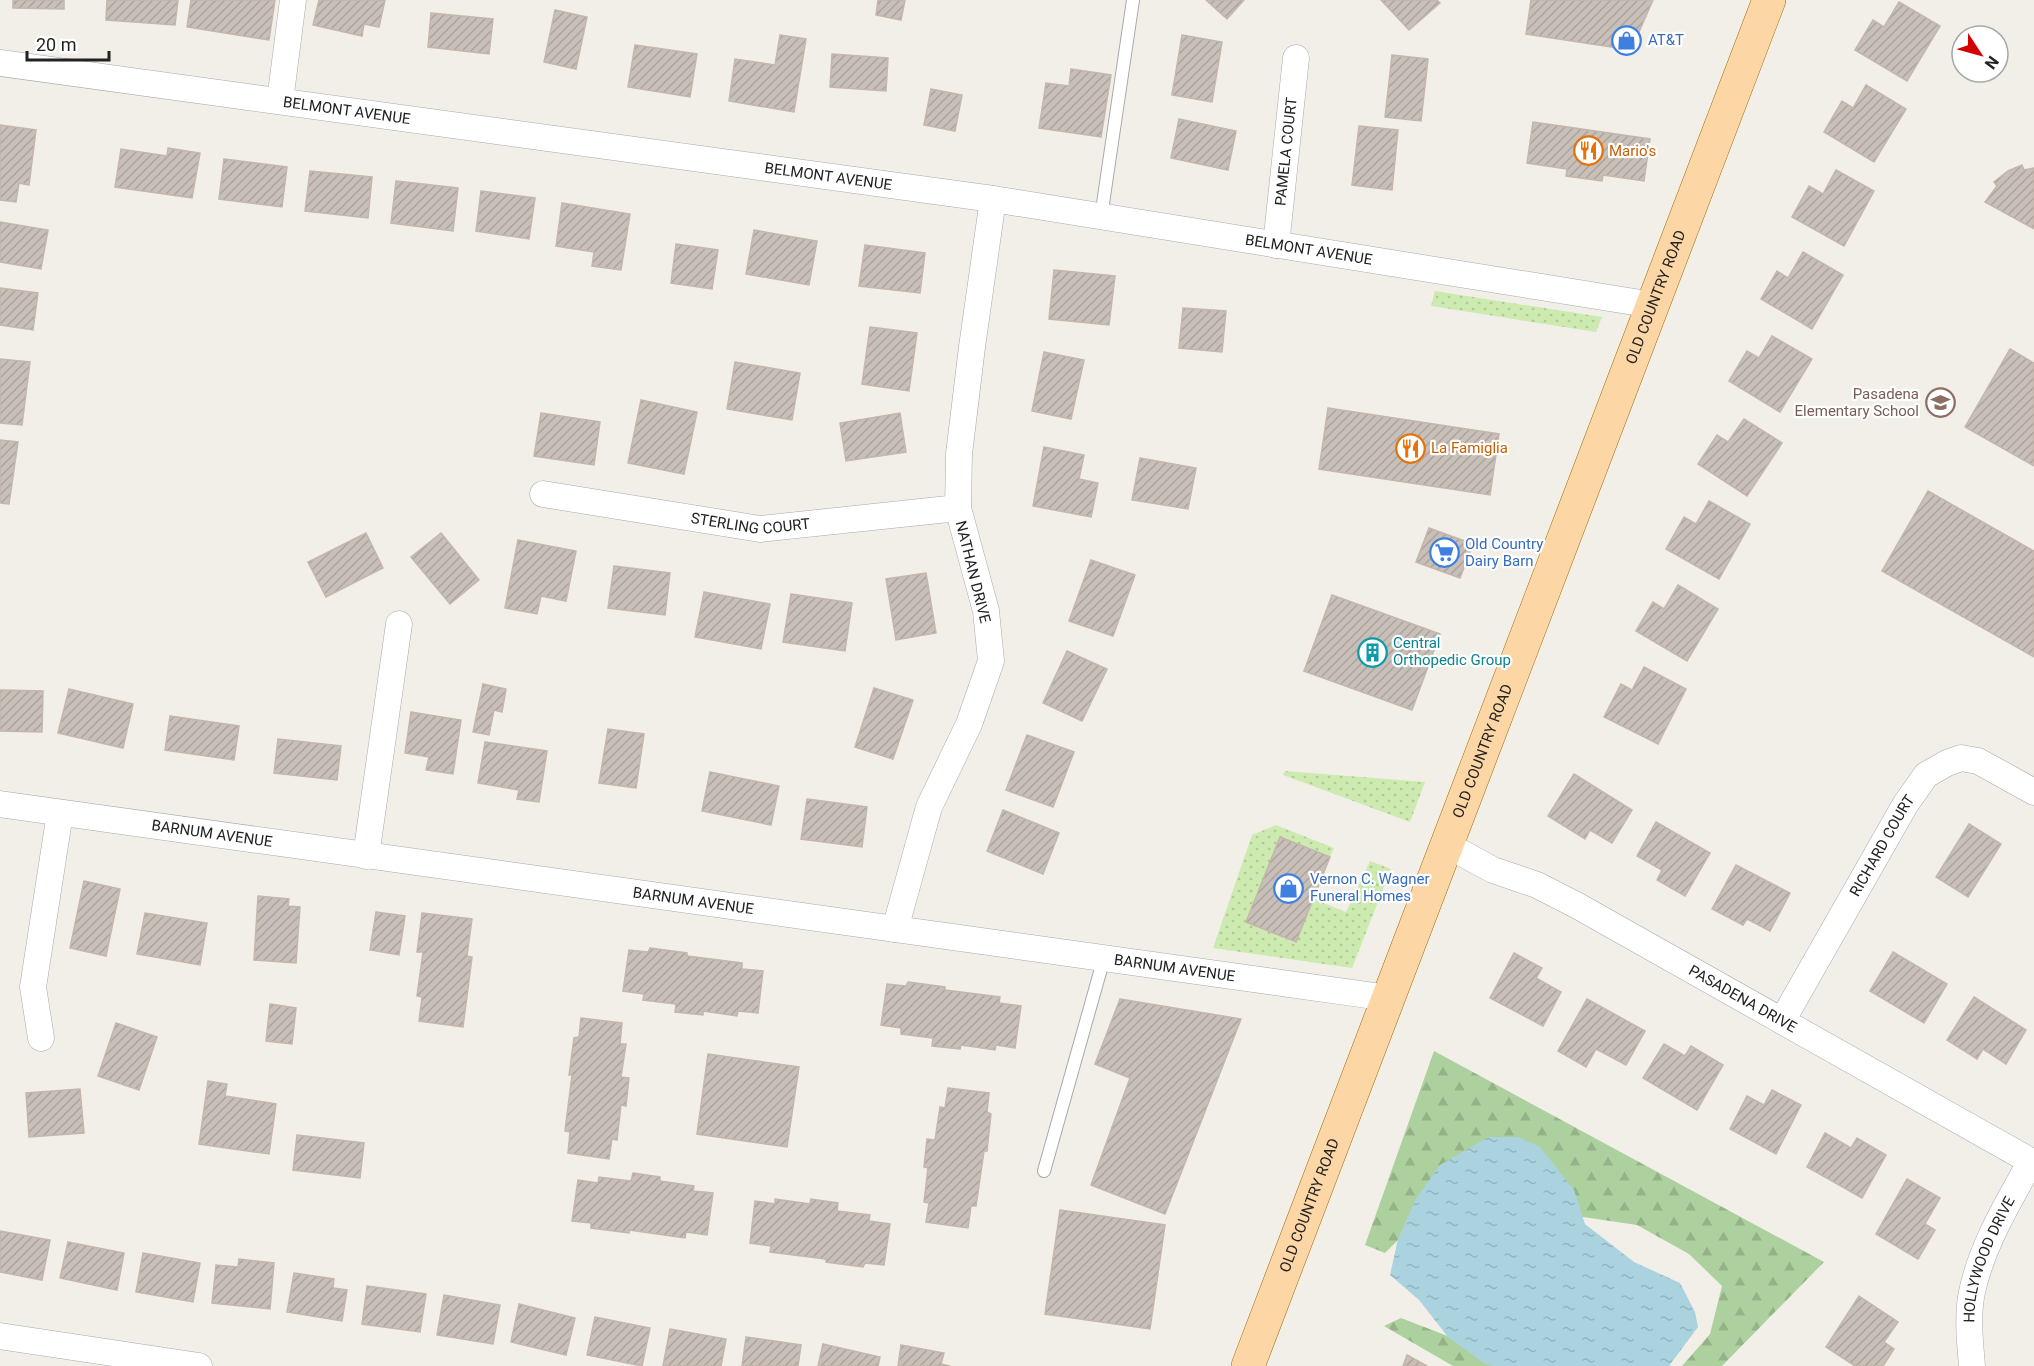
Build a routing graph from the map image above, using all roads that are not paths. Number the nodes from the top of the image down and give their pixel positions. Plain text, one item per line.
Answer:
1 (293, 0) edge
2 (1133, 0) edge
3 (1769, 0) edge
4 (1296, 58) dead end
5 (0, 63) edge
6 (280, 101) junction
7 (993, 200) junction
8 (1101, 217) junction
9 (1276, 244) junction
10 (1653, 305) junction
11 (543, 494) dead end
12 (958, 508) junction
13 (399, 624) dead end
14 (2034, 792) edge
15 (0, 804) edge
16 (60, 813) junction
17 (1448, 846) junction
18 (366, 856) junction
19 (895, 929) junction
20 (1104, 958) junction
21 (1389, 998) junction
22 (1782, 1021) junction
23 (41, 1038) dead end
24 (2033, 1162) edge
25 (1044, 1171) dead end
26 (0, 1336) edge
27 (199, 1366) edge
28 (1248, 1366) edge
29 (1972, 1366) edge

1 - 6 street
2 - 8 lane
3 - 10 main road, OLD COUNTRY ROAD
4 - 9 street, PAMELA COURT
5 - 6 street, BELMONT AVENUE
6 - 7 street, BELMONT AVENUE
7 - 8 street, BELMONT AVENUE
7 - 12 street, NATHAN DRIVE
8 - 9 street, BELMONT AVENUE
9 - 10 street, BELMONT AVENUE
10 - 17 main road, OLD COUNTRY ROAD
11 - 12 street, STERLING COURT
12 - 19 street, NATHAN DRIVE
13 - 18 street
14 - 22 street, RICHARD COURT
15 - 16 street, BARNUM AVENUE
16 - 18 street, BARNUM AVENUE
16 - 23 street
17 - 21 main road, OLD COUNTRY ROAD
17 - 22 street, PASADENA DRIVE
18 - 19 street, BARNUM AVENUE
19 - 20 street, BARNUM AVENUE
20 - 21 street, BARNUM AVENUE
20 - 25 lane
21 - 28 main road, OLD COUNTRY ROAD
22 - 24 street, PASADENA DRIVE
24 - 29 street, HOLLYWOOD DRIVE
26 - 27 street

